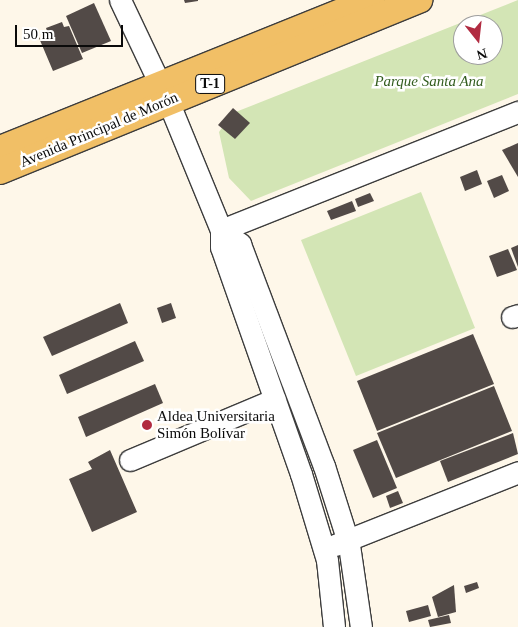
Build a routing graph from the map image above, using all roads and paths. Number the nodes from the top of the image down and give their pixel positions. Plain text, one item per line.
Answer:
1 (120, 0) edge
2 (371, 0) edge
3 (420, 0) edge
4 (164, 91) junction
5 (518, 112) edge
6 (0, 149) edge
7 (0, 171) edge
8 (221, 230) junction
9 (275, 399) junction
10 (130, 460) dead end
11 (518, 472) edge
12 (347, 540) junction
13 (323, 549) junction
14 (334, 627) edge
15 (361, 627) edge

1 - 4 street
2 - 4 main road, Avenida Principal de Morón / T-1
3 - 4 main road, Avenida Principal de Morón / T-1
4 - 6 main road, Avenida Principal de Morón / T-1
4 - 7 main road, Avenida Principal de Morón / T-1
4 - 8 street
5 - 8 street
8 - 9 street
8 - 12 street
9 - 10 street
9 - 13 street
11 - 12 street
12 - 13 street
12 - 15 street
13 - 14 street

